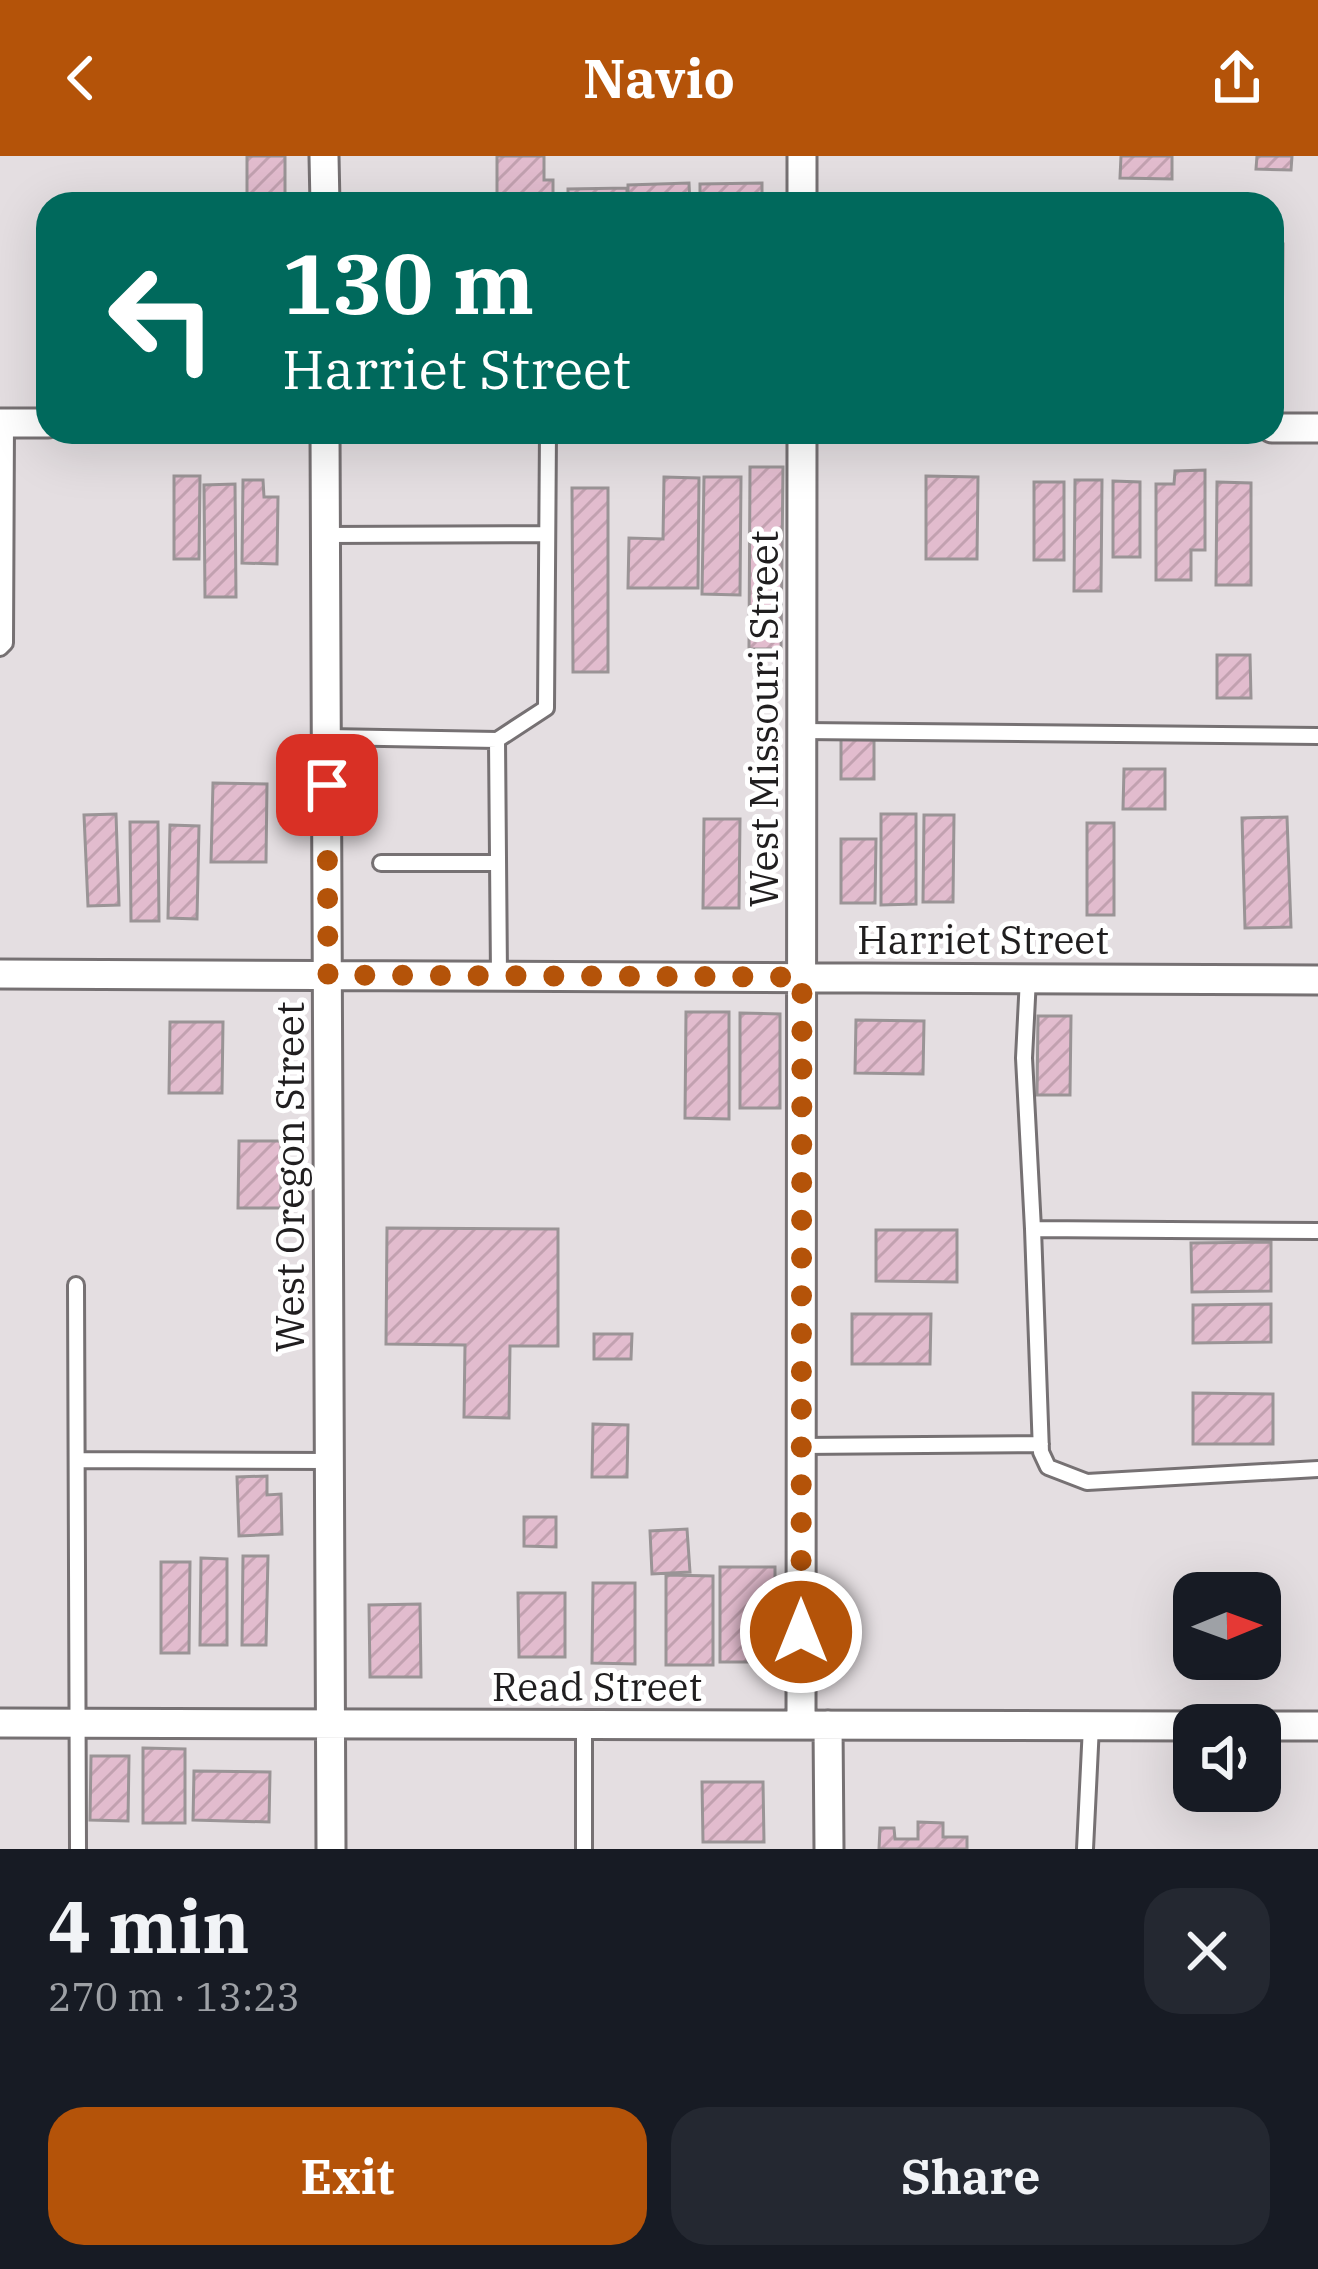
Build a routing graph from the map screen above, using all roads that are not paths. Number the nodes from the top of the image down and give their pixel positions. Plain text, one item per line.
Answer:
1 (324, 156) edge
2 (802, 156) edge
3 (325, 192) edge
4 (802, 192) edge
5 (3, 423) edge
6 (36, 423) edge
7 (1284, 428) edge
8 (1318, 428) edge
9 (325, 444) edge
10 (548, 444) edge
11 (802, 444) edge
12 (547, 534) junction
13 (326, 535) junction
14 (0, 649) edge
15 (802, 730) junction
16 (1318, 736) edge
17 (327, 737) junction
18 (497, 740) junction
19 (381, 863) dead end
20 (497, 863) junction
21 (0, 974) edge
22 (328, 975) junction
23 (500, 976) junction
24 (802, 977) junction
25 (1028, 978) junction
26 (1318, 980) edge
27 (1033, 1229) junction
28 (1318, 1231) edge
29 (76, 1286) dead end
30 (1041, 1444) junction
31 (801, 1446) junction
32 (77, 1460) junction
33 (330, 1461) junction
34 (1318, 1468) edge
35 (0, 1723) edge
36 (78, 1724) junction
37 (330, 1724) junction
38 (584, 1725) junction
39 (814, 1725) junction
40 (1091, 1726) junction
41 (1173, 1726) edge
42 (1281, 1726) edge
43 (1318, 1726) edge
44 (78, 1849) edge
45 (331, 1849) edge
46 (584, 1849) edge
47 (829, 1849) edge
48 (1085, 1849) edge

1 - 3 street
2 - 4 street
5 - 6 street
5 - 14 lane
7 - 8 street
9 - 13 street, West Oregon Street
10 - 12 lane
11 - 15 street, West Missouri Street
12 - 13 lane
12 - 18 lane
13 - 17 street, West Oregon Street
15 - 16 lane
15 - 24 street, West Missouri Street
17 - 18 lane
17 - 22 street, West Oregon Street
18 - 20 lane
19 - 20 lane
20 - 23 lane
21 - 22 street, Harriet Street
22 - 23 street, Harriet Street
22 - 33 street, West Oregon Street
23 - 24 street, Harriet Street
24 - 25 street, Harriet Street
24 - 31 street, West Missouri Street
25 - 26 street, Harriet Street
25 - 27 lane
27 - 28 lane
27 - 30 lane
29 - 32 lane
30 - 31 lane
30 - 34 lane
31 - 39 street, West Missouri Street
32 - 33 lane
32 - 36 lane
33 - 37 street, West Oregon Street
35 - 36 street, Read Street
36 - 37 street, Read Street
36 - 44 lane
37 - 38 street, Read Street
37 - 45 street, West Oregon Street
38 - 39 street, Read Street
38 - 46 lane
39 - 40 street, Read Street
39 - 47 street, West Missouri Street
40 - 41 street, Read Street
40 - 48 lane
42 - 43 street

